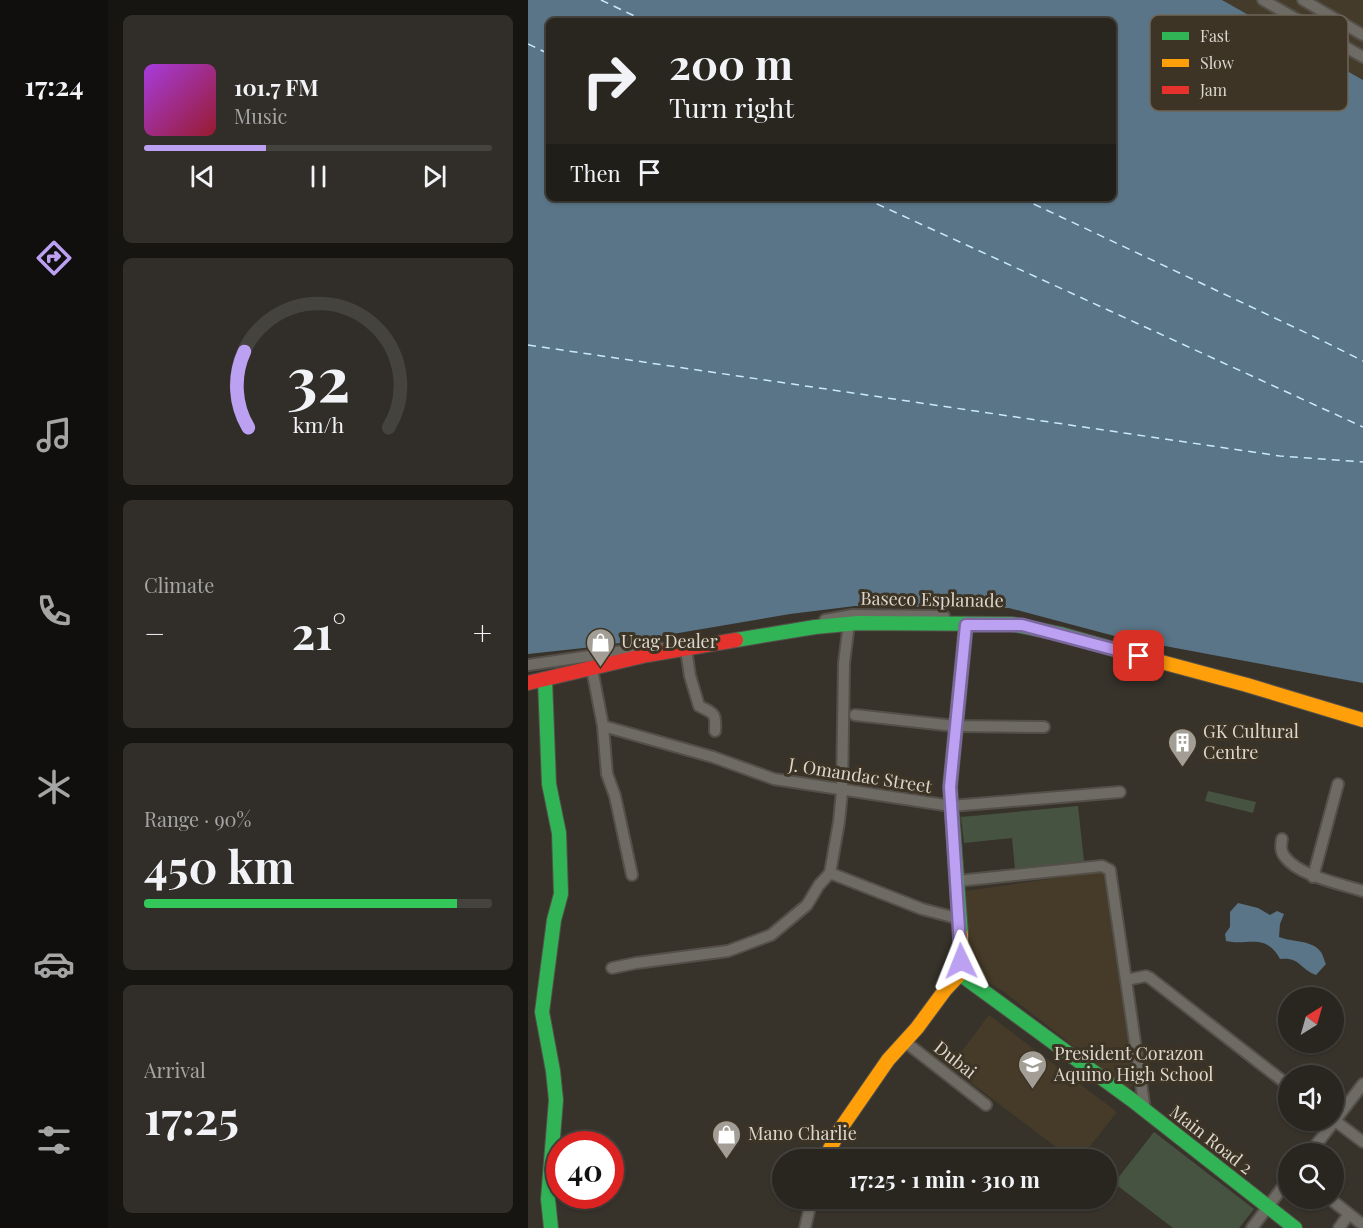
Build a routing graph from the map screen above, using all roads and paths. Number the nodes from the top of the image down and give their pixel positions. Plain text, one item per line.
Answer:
1 (1263, 0) edge
2 (1303, 0) edge
3 (1289, 15) edge
4 (1329, 15) edge
5 (1348, 26) edge
6 (1363, 35) edge
7 (1348, 48) edge
8 (1363, 57) edge
9 (849, 624) junction
10 (966, 625) junction
11 (686, 649) junction
12 (528, 665) edge
13 (592, 669) junction
14 (545, 679) junction
15 (528, 684) edge
16 (1363, 712) edge
17 (855, 715) dead end
18 (1363, 720) edge
19 (603, 726) junction
20 (955, 726) junction
21 (1044, 727) dead end
22 (715, 731) dead end
23 (1338, 783) dead end
24 (842, 791) junction
25 (1120, 792) dead end
26 (951, 806) junction
27 (1282, 838) dead end
28 (830, 873) junction
29 (632, 875) dead end
30 (1313, 877) junction
31 (957, 881) junction
32 (1363, 891) edge
33 (960, 919) junction
34 (612, 968) dead end
35 (960, 974) junction
36 (1126, 980) junction
37 (904, 1041) junction
38 (1278, 1077) edge
39 (1363, 1084) edge
40 (986, 1105) dead end
41 (1344, 1108) edge
42 (1145, 1112) junction
43 (1344, 1128) edge
44 (1326, 1131) edge
45 (1363, 1142) edge
46 (1317, 1143) edge
47 (830, 1149) edge
48 (1278, 1194) edge
49 (1268, 1207) junction
50 (810, 1209) edge
51 (1343, 1209) edge
52 (1349, 1214) junction
53 (1363, 1225) edge
54 (551, 1228) edge
55 (805, 1228) edge
56 (1252, 1228) edge
57 (1295, 1228) edge
58 (1339, 1228) edge

1 - 3 street
2 - 4 street
5 - 6 street
7 - 8 street
9 - 10 street
9 - 11 street
9 - 24 street
10 - 18 street
10 - 20 street
11 - 13 street
11 - 22 street
12 - 16 street, Baseco Esplanade
13 - 14 street
13 - 19 street
14 - 15 street
14 - 54 street
17 - 20 street
19 - 24 street, J. Omandac Street
19 - 29 street
20 - 21 street
20 - 26 street
23 - 30 street
24 - 26 street, J. Omandac Street
24 - 28 street
25 - 26 street, J. Omandac Street
26 - 31 street
27 - 30 street
28 - 33 street
28 - 34 street
30 - 32 street
31 - 33 street
31 - 36 street
33 - 35 street
35 - 37 street
35 - 42 street, Main Road 2
36 - 38 street
36 - 42 street
37 - 40 street, Dubai
37 - 47 street
39 - 41 street
42 - 49 street, Main Road 2
43 - 45 street
44 - 46 street
48 - 49 street
49 - 56 street
49 - 57 street, Main Road 2
50 - 55 street
51 - 52 street
52 - 53 street
52 - 58 street

